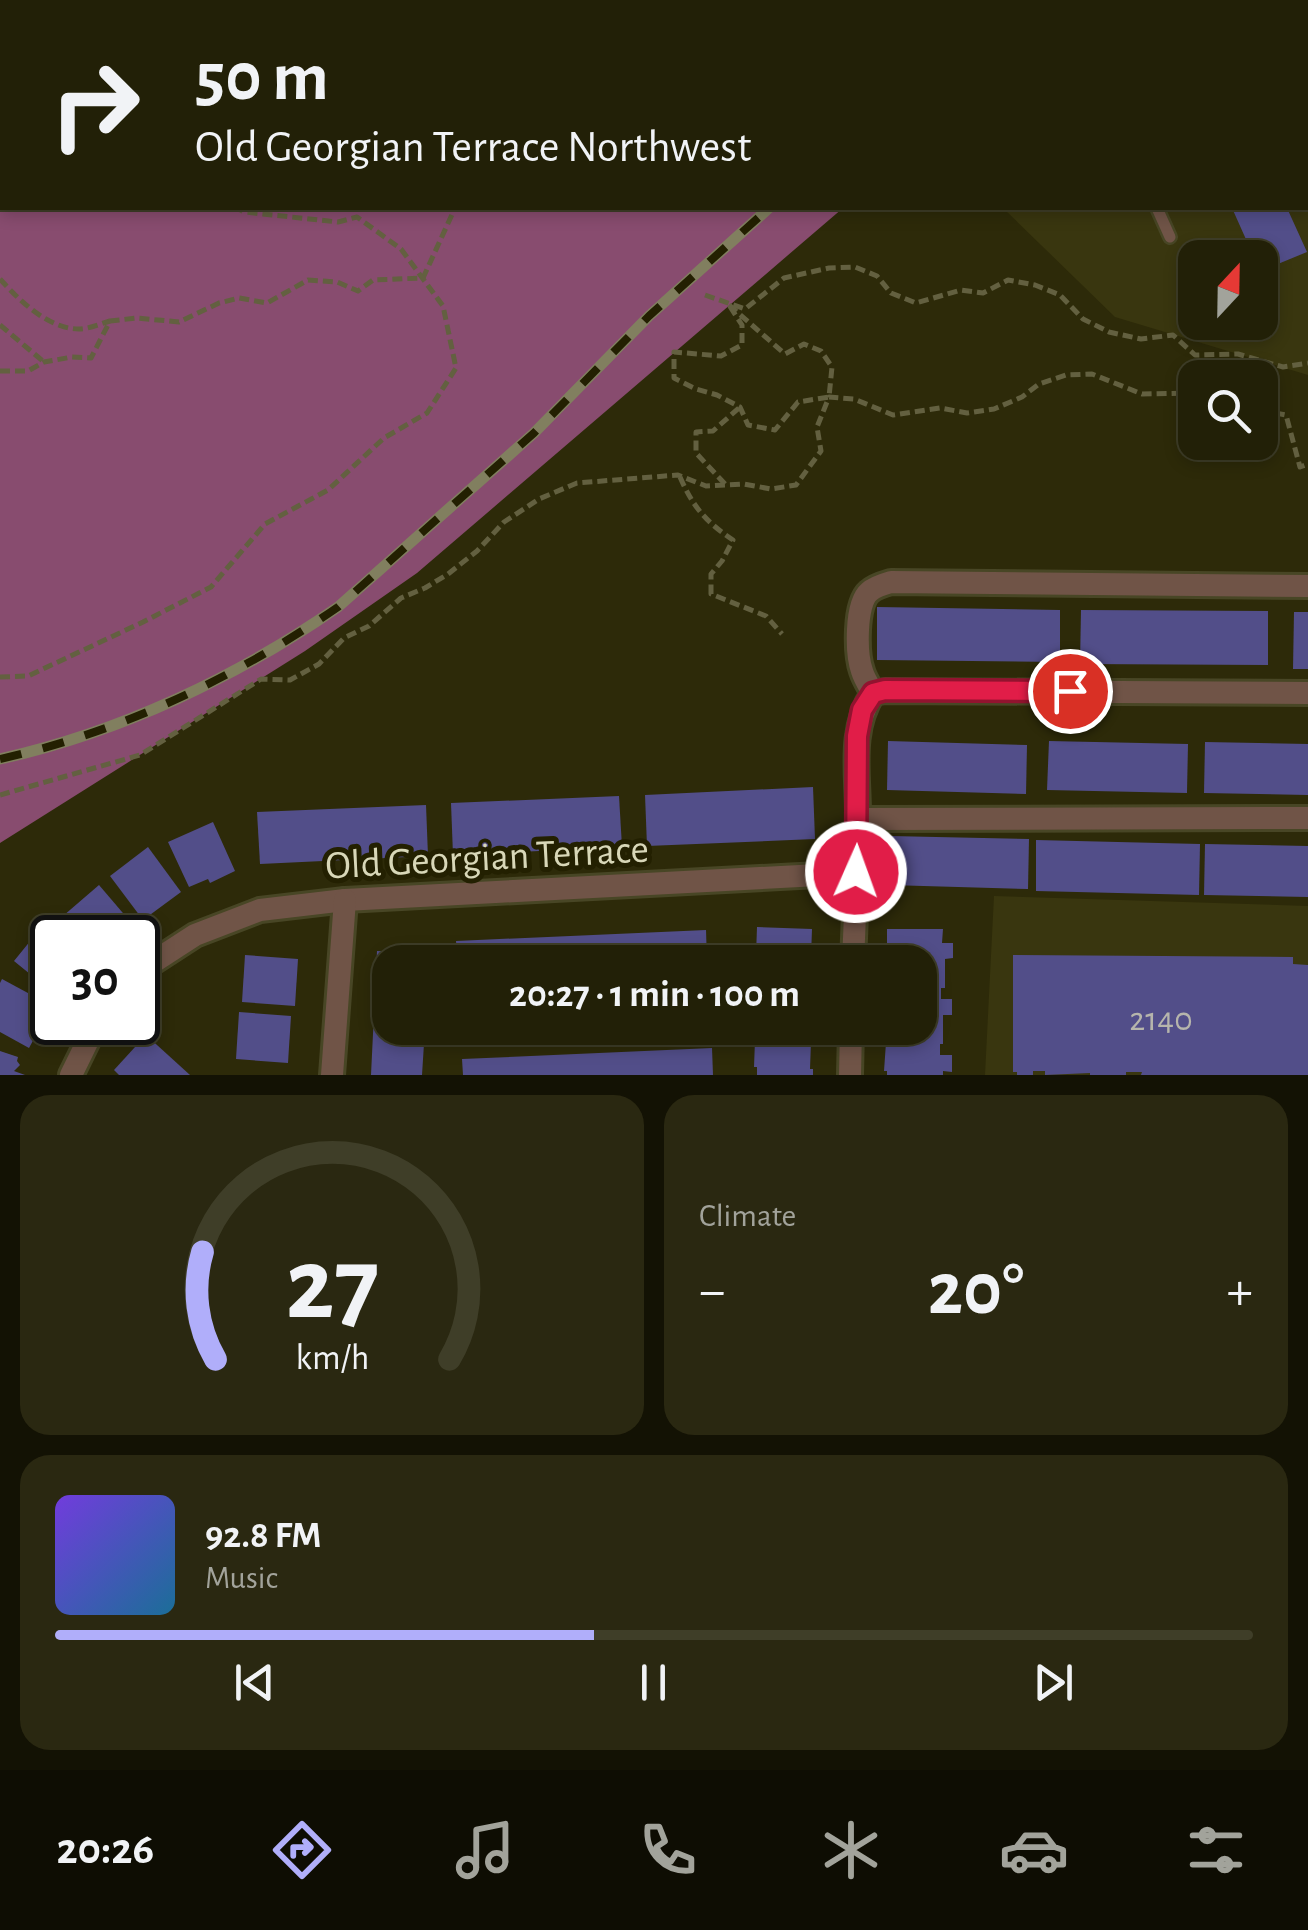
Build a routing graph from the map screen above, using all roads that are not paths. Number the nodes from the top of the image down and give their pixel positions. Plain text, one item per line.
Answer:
1 (1158, 210) edge
2 (1170, 237) dead end
3 (1308, 586) edge
4 (1308, 692) edge
5 (873, 693) junction
6 (1308, 818) edge
7 (858, 819) junction
8 (856, 872) junction
9 (345, 900) junction
10 (854, 945) edge
11 (160, 958) edge
12 (85, 1045) edge
13 (851, 1045) edge
14 (70, 1075) edge
15 (332, 1075) edge
16 (850, 1075) edge

1 - 2 lane
3 - 5 street
4 - 5 street
5 - 7 street
6 - 7 street
7 - 8 street
8 - 9 street, Old Georgian Terrace
8 - 10 street
9 - 11 street, Old Georgian Terrace
9 - 15 street
12 - 14 street
13 - 16 street

